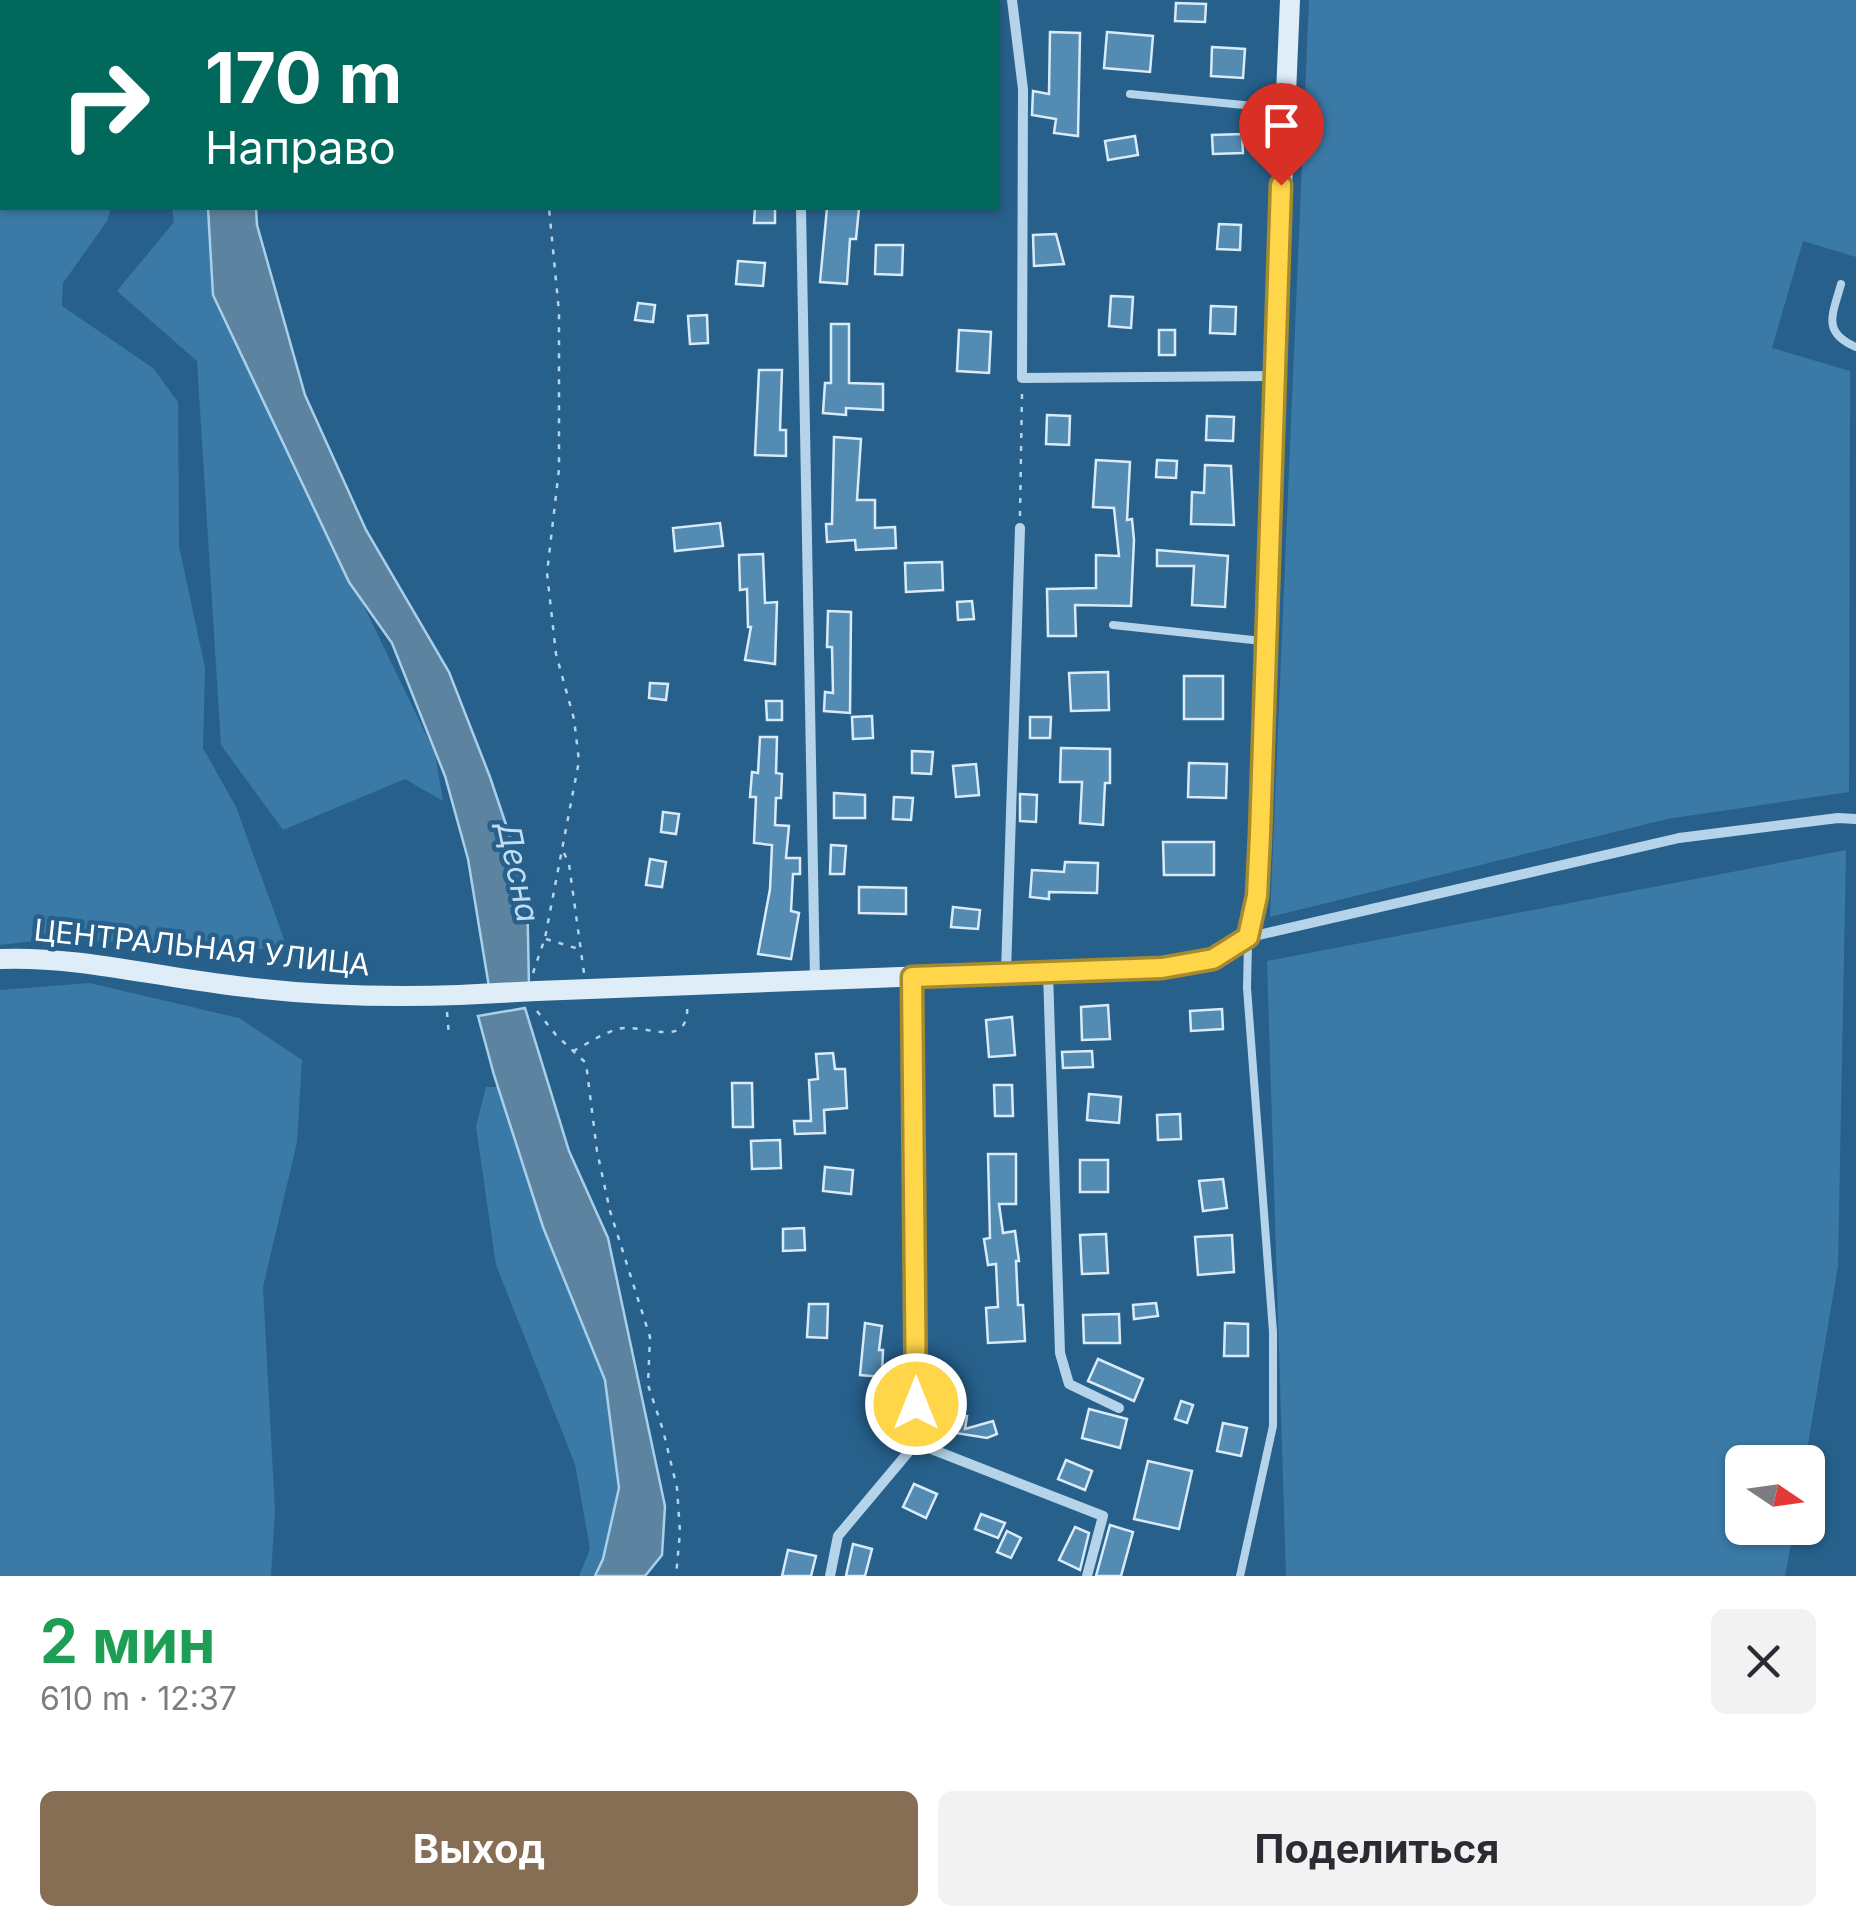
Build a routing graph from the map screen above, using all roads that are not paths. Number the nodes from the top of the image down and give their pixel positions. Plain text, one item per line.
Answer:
1 (1012, 0) edge
2 (1290, 0) edge
3 (1130, 94) dead end
4 (1284, 109) junction
5 (801, 210) edge
6 (1840, 284) dead end
7 (1856, 346) edge
8 (1274, 376) junction
9 (1020, 528) road end
10 (1112, 625) dead end
11 (1267, 642) junction
12 (1856, 819) edge
13 (1248, 937) junction
14 (0, 959) edge
15 (1048, 972) junction
16 (1006, 974) junction
17 (912, 977) junction
18 (814, 981) junction
19 (1119, 1408) dead end
20 (916, 1442) junction
21 (830, 1576) edge
22 (1087, 1576) edge
23 (1240, 1576) edge

1 - 8 street
2 - 4 street
3 - 4 lane
4 - 8 street
5 - 18 street
6 - 7 lane
8 - 11 street
9 - 16 street
10 - 11 lane
11 - 13 street
12 - 13 street
13 - 15 street, ЦЕНТРАЛЬНАЯ УЛИЦА
13 - 23 lane
14 - 18 street, ЦЕНТРАЛЬНАЯ УЛИЦА, bridge
15 - 16 street, ЦЕНТРАЛЬНАЯ УЛИЦА
15 - 19 street
16 - 17 street, ЦЕНТРАЛЬНАЯ УЛИЦА
17 - 18 street, ЦЕНТРАЛЬНАЯ УЛИЦА
17 - 20 street
20 - 21 street
20 - 22 street

